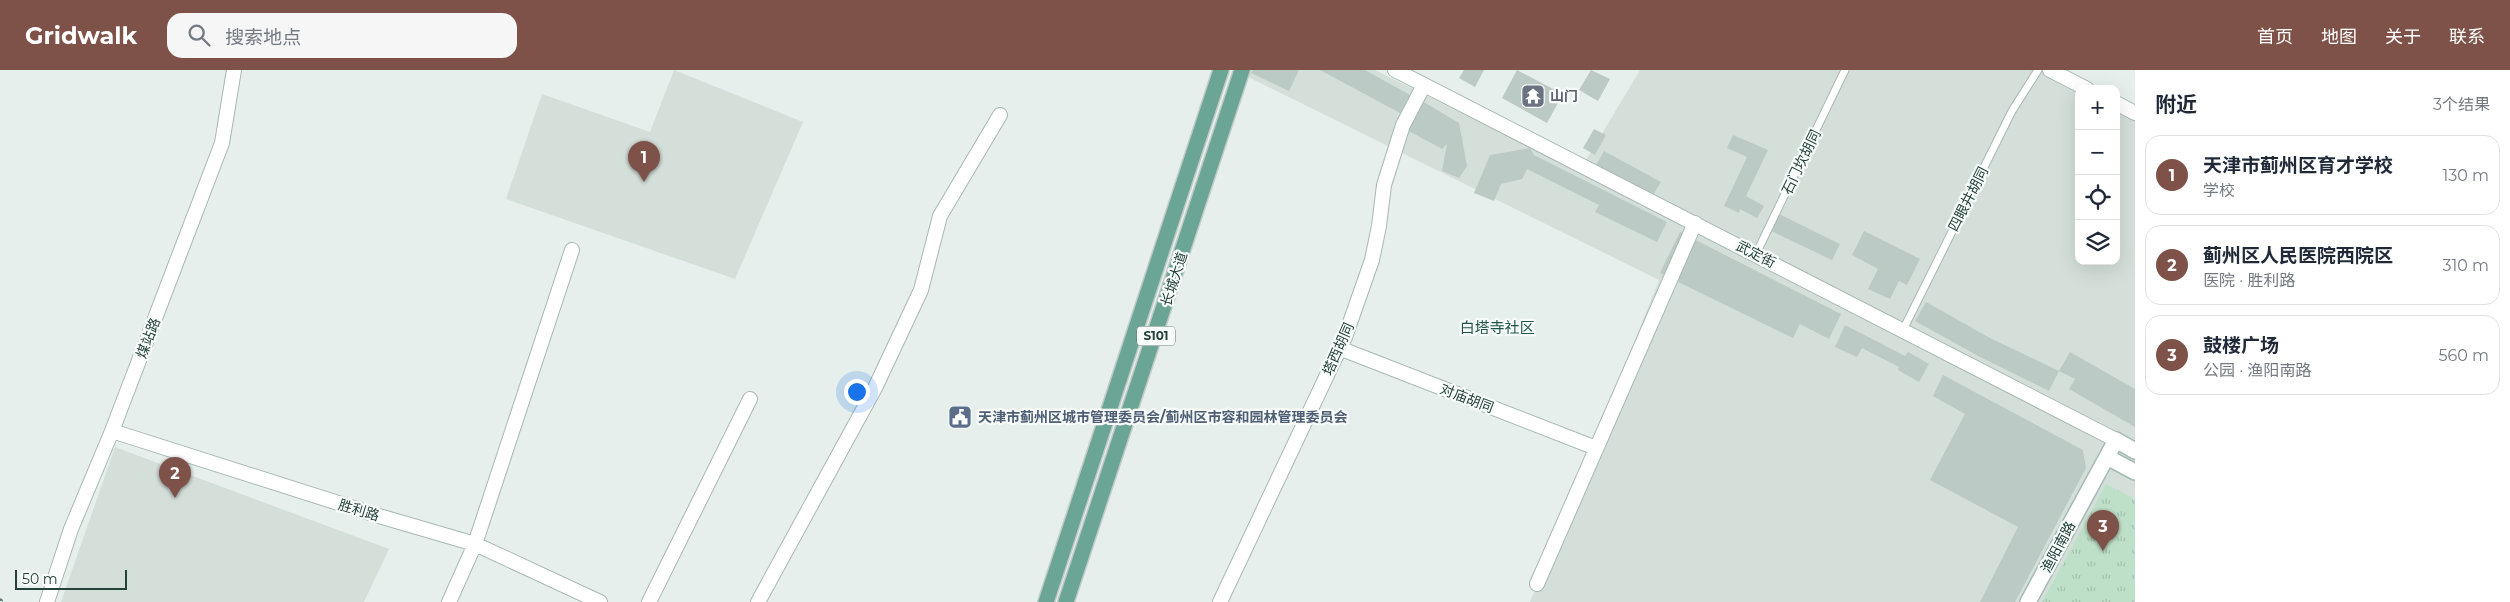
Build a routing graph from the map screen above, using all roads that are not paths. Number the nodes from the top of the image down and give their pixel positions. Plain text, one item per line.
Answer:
1 (234, 70) edge
2 (1221, 70) edge
3 (1242, 70) edge
4 (1395, 70) edge
5 (1846, 70) edge
6 (2038, 70) edge
7 (2050, 70) edge
8 (1424, 85) junction
9 (2079, 85) edge
10 (2120, 105) edge
11 (2135, 113) edge
12 (1000, 115) dead end
13 (1695, 223) junction
14 (572, 250) dead end
15 (1756, 254) junction
16 (1903, 330) junction
17 (1339, 348) junction
18 (750, 399) dead end
19 (112, 432) junction
20 (2116, 440) junction
21 (1596, 448) junction
22 (2135, 450) edge
23 (2107, 456) junction
24 (2135, 471) edge
25 (475, 544) junction
26 (1537, 584) dead end
27 (47, 602) edge
28 (449, 602) edge
29 (600, 602) edge
30 (649, 602) edge
31 (758, 602) edge
32 (1046, 602) edge
33 (1066, 602) edge
34 (1220, 602) edge
35 (2028, 602) edge

1 - 19 street, 煤站路
2 - 32 main road, 长城大道 / S101
3 - 33 main road, 长城大道 / S101
4 - 8 street, 武定街
5 - 15 lane, 石门坎胡同
6 - 16 lane, 四眼井胡同
7 - 9 street
8 - 13 street, 武定街
8 - 17 street, 塔西胡同
10 - 11 street
12 - 31 street
13 - 15 street, 武定街
13 - 21 street
14 - 25 street
15 - 16 street, 武定街
16 - 20 street, 武定街
17 - 21 street, 对庙胡同
17 - 34 street, 塔西胡同
18 - 30 street
19 - 25 street, 胜利路
19 - 27 street, 煤站路
20 - 22 street
20 - 23 street, 渔阳南路
21 - 26 street
23 - 24 street
23 - 35 street, 渔阳南路
25 - 28 street
25 - 29 street, 胜利路

